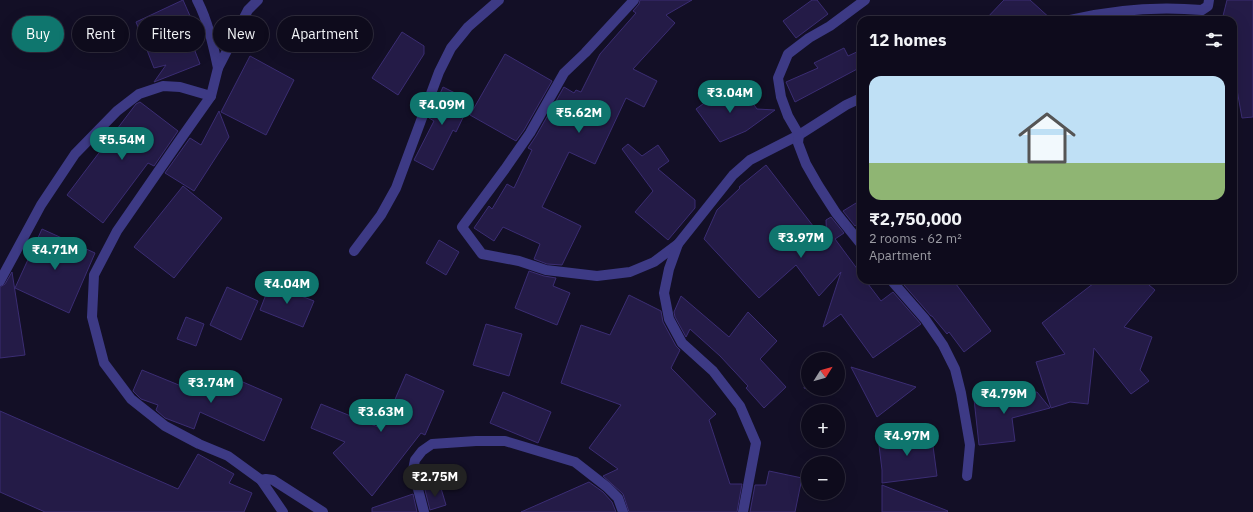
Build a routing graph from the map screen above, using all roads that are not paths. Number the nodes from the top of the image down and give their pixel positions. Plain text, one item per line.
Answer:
1 (197, 0) edge
2 (258, 0) edge
3 (499, 0) edge
4 (634, 0) edge
5 (865, 0) edge
6 (1209, 0) edge
7 (1091, 16) edge
8 (218, 68) junction
9 (211, 96) junction
10 (857, 100) edge
11 (799, 134) junction
12 (857, 239) edge
13 (678, 244) junction
14 (354, 251) dead end
15 (0, 281) edge
16 (894, 284) edge
17 (967, 476) dead end
18 (261, 480) junction
19 (283, 512) edge
20 (323, 512) edge
21 (424, 512) edge
22 (623, 512) edge
23 (744, 512) edge

1 - 8 street
2 - 8 street
3 - 14 street
4 - 13 street
5 - 11 street
6 - 7 street
8 - 9 street
9 - 15 street
9 - 18 street
10 - 11 street
11 - 12 street
11 - 13 street
13 - 23 street
16 - 17 street
18 - 19 street
18 - 20 street
21 - 22 street

